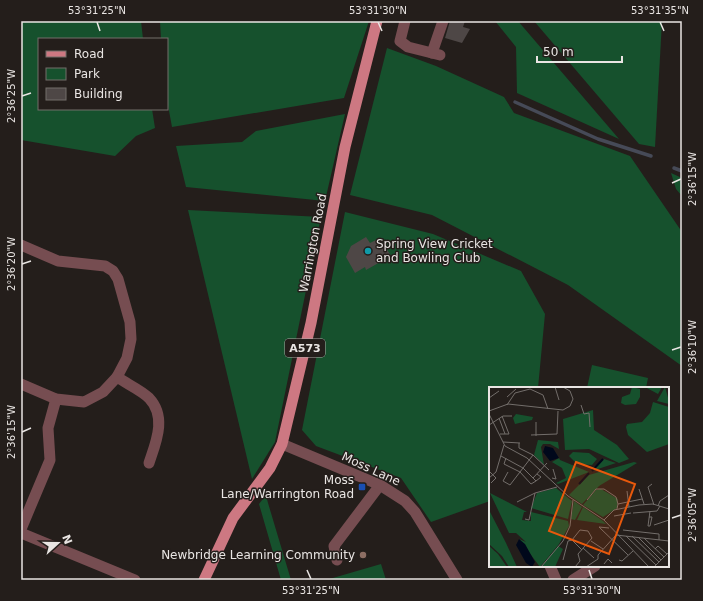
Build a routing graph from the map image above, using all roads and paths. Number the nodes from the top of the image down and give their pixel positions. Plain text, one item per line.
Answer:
1 (377, 21) edge
2 (405, 21) edge
3 (442, 21) edge
4 (21, 245) edge
5 (117, 377) junction
6 (21, 384) edge
7 (56, 400) junction
8 (282, 444) junction
9 (149, 463) dead end
10 (380, 485) junction
11 (21, 529) edge
12 (21, 533) edge
13 (337, 560) dead end
14 (550, 567) edge
15 (593, 567) edge
16 (135, 580) edge
17 (204, 580) edge
18 (457, 580) edge
19 (556, 580) edge
20 (573, 580) edge

1 - 8 main road, Warrington Road / A573
2 - 3 street
4 - 5 street
5 - 7 street
5 - 9 street
6 - 7 street
7 - 11 street
8 - 10 street, Moss Lane
8 - 17 main road, Warrington Road / A573
10 - 13 street
10 - 18 street, Moss Lane
12 - 16 street
14 - 19 street
15 - 20 street

